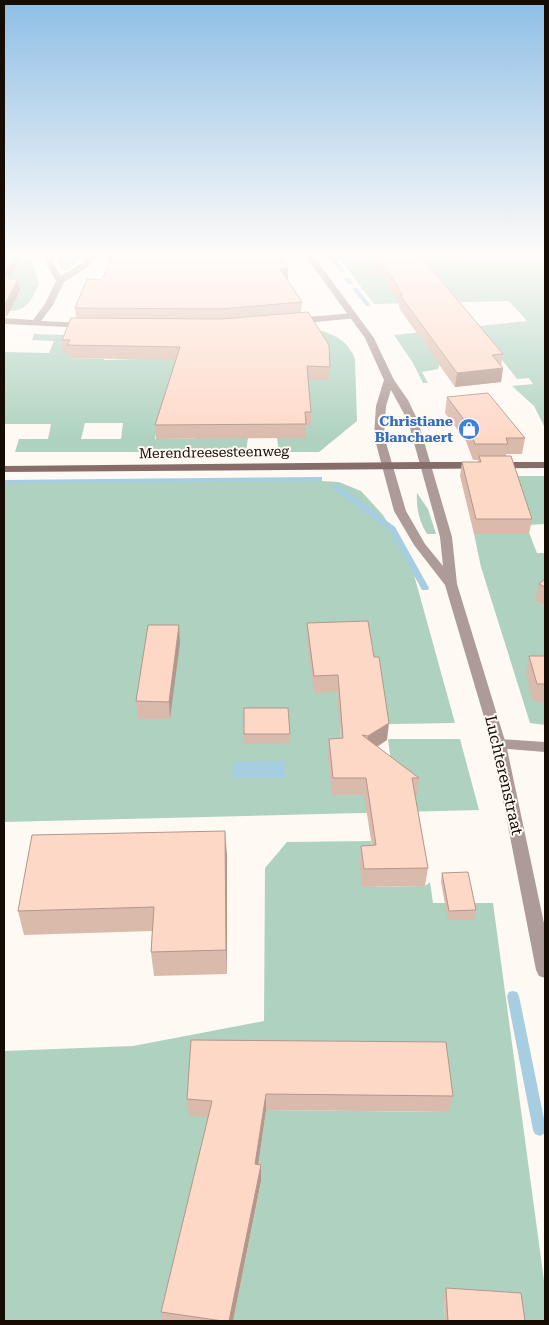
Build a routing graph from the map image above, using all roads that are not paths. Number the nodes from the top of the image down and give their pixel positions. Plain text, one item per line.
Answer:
1 (40, 316) edge
2 (354, 316) joint
3 (4, 321) edge
4 (288, 322) edge
5 (35, 323) junction
6 (98, 326) edge
7 (388, 380) junction
8 (425, 464) junction
9 (387, 465) junction
10 (545, 466) edge
11 (4, 469) edge
12 (452, 584) junction
13 (499, 744) junction
14 (545, 747) edge
15 (545, 970) edge

1 - 5 street
2 - 4 street
2 - 7 street, Luchterenstraat
3 - 5 street
5 - 6 street
7 - 8 street, Luchterenstraat
7 - 9 street, Luchterenstraat
8 - 9 main road, Merendreesesteenweg
8 - 10 main road
8 - 12 street, Luchterenstraat
9 - 11 main road, Merendreesesteenweg
9 - 12 street, Luchterenstraat
12 - 13 street, Luchterenstraat
13 - 14 street
13 - 15 street, Luchterenstraat

